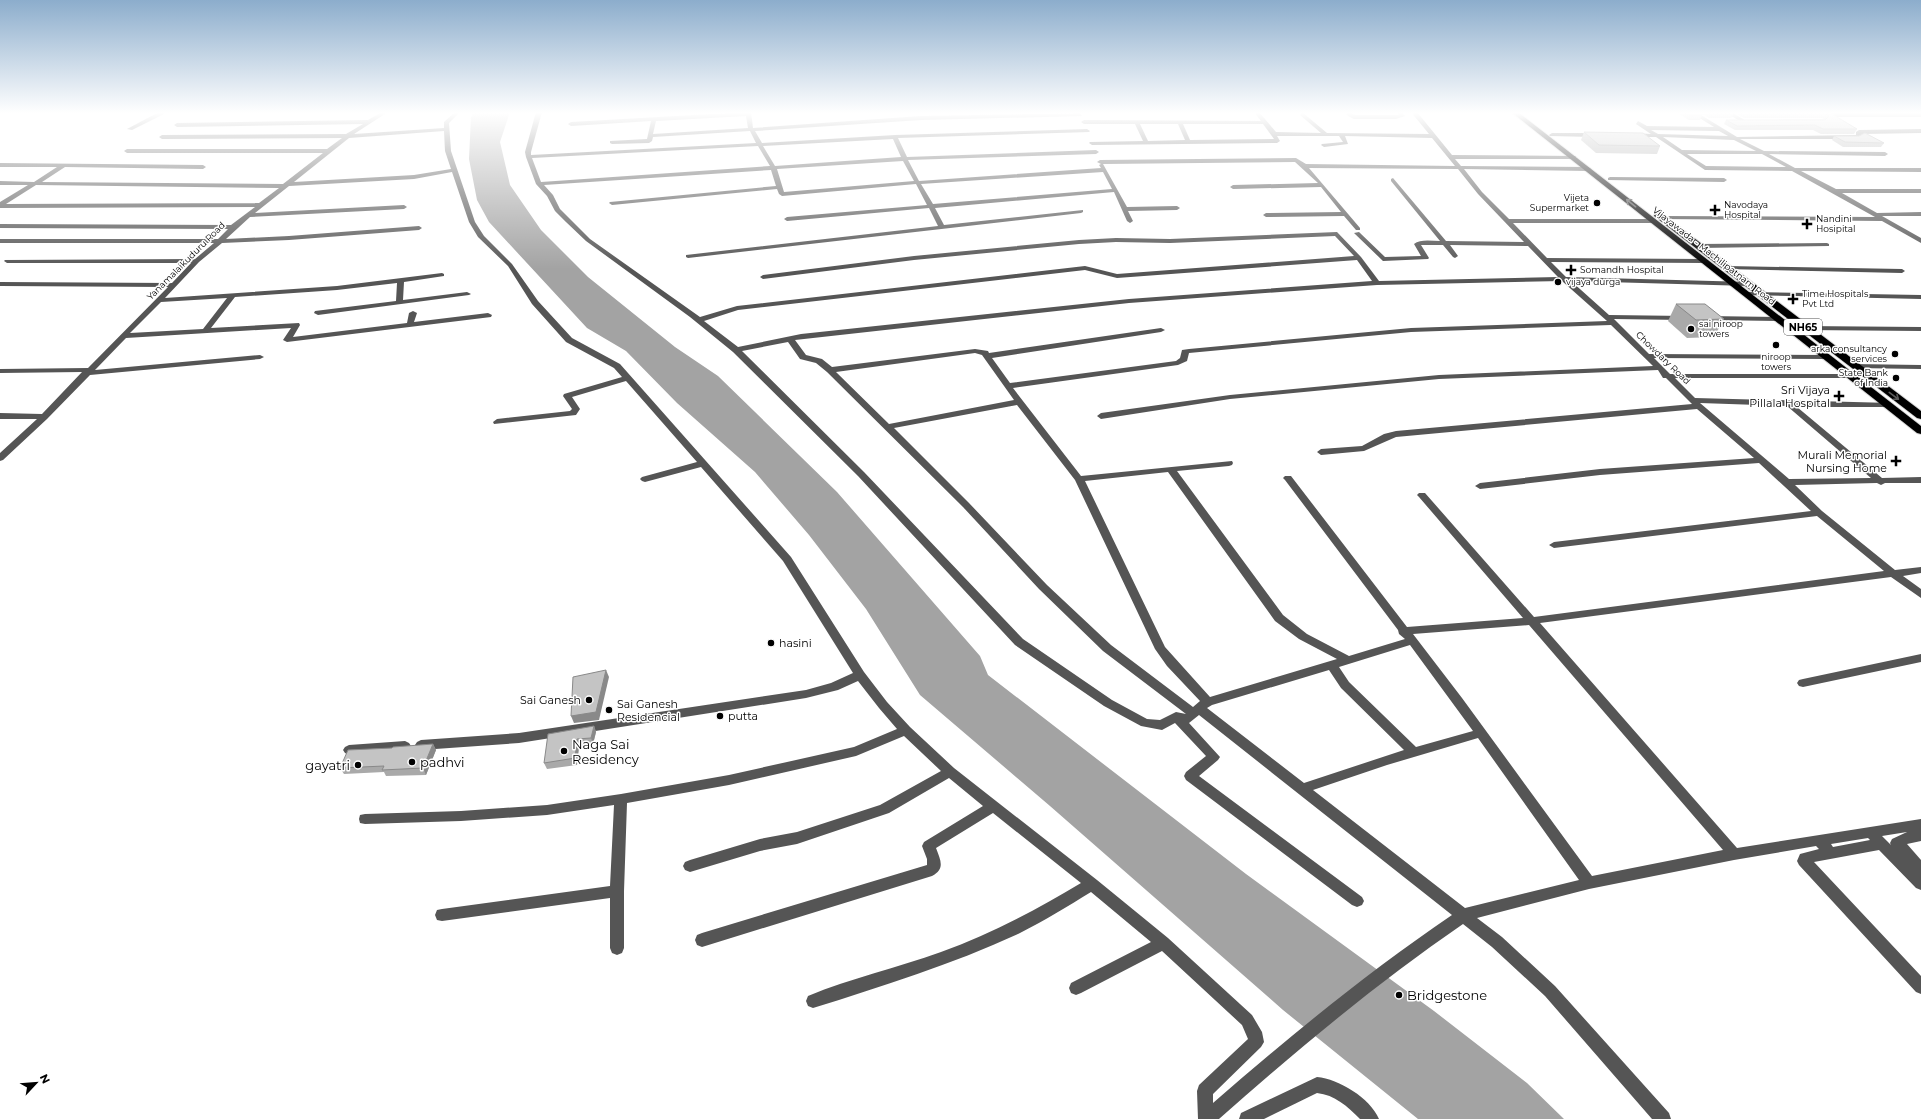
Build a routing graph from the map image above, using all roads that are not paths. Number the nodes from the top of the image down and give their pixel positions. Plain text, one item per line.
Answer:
1 (312, 164) edge
2 (452, 164) edge
3 (532, 164) edge
4 (802, 164) edge
5 (907, 164) edge
6 (1101, 164) edge
7 (1457, 164) edge
8 (1582, 164) edge
9 (1591, 164) edge
10 (1698, 164) edge
11 (1787, 164) edge
12 (0, 165) edge
13 (63, 166) junction
14 (203, 166) dead end
15 (773, 166) junction
16 (1304, 166) joint
17 (1459, 167) junction
18 (1588, 169) junction
19 (1795, 169) junction
20 (454, 170) junction
21 (1105, 170) junction
22 (1921, 170) edge
23 (1610, 179) junction
24 (1393, 180) dead end
25 (1724, 180) dead end
26 (0, 183) edge
27 (34, 184) junction
28 (539, 184) junction
29 (918, 184) junction
30 (285, 185) junction
31 (1322, 185) junction
32 (780, 187) junction
33 (1233, 187) dead end
34 (1116, 190) junction
35 (1837, 191) junction
36 (1921, 191) edge
37 (0, 199) edge
38 (9, 199) junction
39 (612, 203) dead end
40 (0, 205) edge
41 (261, 205) junction
42 (931, 205) junction
43 (404, 207) dead end
44 (1177, 208) dead end
45 (1125, 209) junction
46 (1081, 211) dead end
47 (1266, 214) dead end
48 (1345, 214) junction
49 (1921, 214) edge
50 (248, 215) junction
51 (1881, 216) junction
52 (787, 218) dead end
53 (1663, 218) junction
54 (1130, 221) dead end
55 (1654, 221) junction
56 (1509, 222) junction
57 (0, 226) edge
58 (233, 227) junction
59 (419, 228) dead end
60 (942, 228) junction
61 (1921, 239) edge
62 (0, 241) edge
63 (220, 241) junction
64 (1444, 243) junction
65 (1530, 244) junction
66 (1699, 246) junction
67 (1828, 246) dead end
68 (688, 256) dead end
69 (1455, 256) dead end
70 (1359, 258) junction
71 (1545, 260) junction
72 (1703, 260) junction
73 (7, 261) dead end
74 (197, 261) junction
75 (1727, 268) junction
76 (1902, 271) dead end
77 (442, 275) dead end
78 (763, 277) dead end
79 (1564, 279) junction
80 (401, 281) junction
81 (1377, 283) junction
82 (0, 284) edge
83 (1734, 284) junction
84 (1749, 284) junction
85 (174, 285) junction
86 (467, 294) dead end
87 (1747, 294) junction
88 (1762, 294) junction
89 (234, 295) junction
90 (1921, 297) edge
91 (160, 300) junction
92 (399, 303) junction
93 (318, 313) dead end
94 (413, 313) dead end
95 (488, 315) dead end
96 (1607, 317) junction
97 (1778, 319) junction
98 (699, 320) junction
99 (1613, 323) junction
100 (410, 326) junction
101 (1805, 328) junction
102 (1921, 329) edge
103 (206, 330) junction
104 (1161, 330) dead end
105 (124, 336) junction
106 (790, 340) junction
107 (736, 350) junction
108 (988, 356) junction
109 (1646, 356) junction
110 (260, 357) dead end
111 (1827, 357) junction
112 (1855, 366) junction
113 (1921, 367) edge
114 (1660, 368) junction
115 (830, 370) junction
116 (0, 371) edge
117 (88, 372) junction
118 (1666, 376) junction
119 (1850, 376) junction
120 (627, 378) junction
121 (1008, 386) junction
122 (1692, 400) junction
123 (1019, 402) junction
124 (1789, 404) junction
125 (1888, 405) junction
126 (1699, 406) junction
127 (0, 416) edge
128 (1102, 416) dead end
129 (1921, 416) edge
130 (44, 417) junction
131 (497, 422) dead end
132 (887, 428) junction
133 (1921, 431) edge
134 (1321, 452) dead end
135 (0, 458) edge
136 (1760, 460) junction
137 (704, 463) junction
138 (1229, 463) dead end
139 (1171, 470) junction
140 (1288, 478) dead end
141 (1079, 479) junction
142 (645, 480) dead end
143 (1921, 480) edge
144 (1786, 482) junction
145 (1881, 482) junction
146 (1480, 486) dead end
147 (1422, 495) dead end
148 (1819, 513) junction
149 (1554, 545) dead end
150 (1921, 570) edge
151 (1892, 573) junction
152 (1921, 594) edge
153 (1530, 621) junction
154 (1403, 631) junction
155 (1411, 641) junction
156 (1921, 658) edge
157 (1348, 660) junction
158 (1331, 664) junction
159 (860, 675) junction
160 (1803, 683) dead end
161 (1200, 707) junction
162 (1176, 716) junction
163 (906, 730) junction
164 (1481, 733) junction
165 (350, 750) edge
166 (1414, 752) junction
167 (950, 772) junction
168 (1302, 789) junction
169 (621, 799) junction
170 (992, 807) junction
171 (365, 819) dead end
172 (1921, 824) edge
173 (1870, 832) junction
174 (1921, 835) edge
175 (1819, 840) junction
176 (1881, 844) junction
177 (1830, 853) junction
178 (1734, 854) junction
179 (690, 866) dead end
180 (1921, 869) edge
181 (1589, 883) junction
182 (1092, 884) junction
183 (1921, 884) edge
184 (617, 891) junction
185 (1357, 901) dead end
186 (442, 914) dead end
187 (1464, 915) junction
188 (702, 940) dead end
189 (1163, 943) junction
190 (617, 948) dead end
191 (1921, 987) edge
192 (1076, 988) dead end
193 (813, 1001) dead end
194 (1207, 1119) edge
195 (1247, 1119) edge
196 (1371, 1119) edge
197 (1663, 1119) edge

1 - 30 street, Yanamalaikuduru Road
2 - 20 street
3 - 28 street
4 - 15 street
5 - 29 street
6 - 21 street
7 - 17 street, Chowdary Road
8 - 18 highway, Vijayawada - Machilipatnam Road / NH65
9 - 23 highway, Vijayawada - Machilipatnam Road / NH65
10 - 19 street
11 - 19 street
12 - 13 street
13 - 14 street
13 - 27 street
15 - 28 street
15 - 32 street
16 - 17 street
16 - 31 street
17 - 18 street
17 - 56 street, Chowdary Road
55 -> 18 highway, Vijayawada - Machilipatnam Road / NH65
19 - 22 street
19 - 35 street
19 - 51 street
20 - 30 street
20 - 120 street
21 - 29 street
21 - 34 street
23 - 25 street
23 - 53 highway, Vijayawada - Machilipatnam Road / NH65
24 - 64 street
26 - 27 street
27 - 30 street
27 - 38 street
28 - 98 street
29 - 32 street
29 - 42 street
30 - 41 street, Yanamalaikuduru Road
31 - 33 street
31 - 48 street
32 - 39 street
34 - 42 street
34 - 45 street
35 - 36 street
35 - 51 street
37 - 38 street
38 - 40 street
40 - 41 street
41 - 50 street, Yanamalaikuduru Road
42 - 52 street
42 - 60 street
43 - 50 street
44 - 45 street
45 - 54 street
46 - 60 street
47 - 48 street
48 - 64 street
49 - 51 street
50 - 58 street, Yanamalaikuduru Road
51 - 53 street
51 - 61 street
53 - 66 highway, Vijayawada - Machilipatnam Road / NH65
55 - 56 street
55 - 72 highway, Vijayawada - Machilipatnam Road / NH65
56 - 65 street, Chowdary Road
57 - 58 street
58 - 63 street, Yanamalaikuduru Road
59 - 63 street
60 - 68 street
62 - 63 street
63 - 74 street, Yanamalaikuduru Road
64 - 65 street
64 - 69 street
65 - 71 street, Chowdary Road
66 - 67 street
66 - 75 highway, Vijayawada - Machilipatnam Road / NH65
70 - 78 street
70 - 81 street
70 - 98 street
71 - 72 street
71 - 79 street, Chowdary Road
72 - 83 highway, Vijayawada - Machilipatnam Road / NH65
73 - 74 street
74 - 85 street, Yanamalaikuduru Road
75 - 76 street
75 - 84 highway, Vijayawada - Machilipatnam Road / NH65
77 - 80 street
79 - 81 street
79 - 83 street
79 - 96 street, Chowdary Road
80 - 89 street
80 - 92 street
81 - 106 street
82 - 85 street
83 - 84 street
83 - 87 highway, Vijayawada - Machilipatnam Road / NH65
84 - 88 highway, Vijayawada - Machilipatnam Road / NH65
85 - 91 street, Yanamalaikuduru Road
86 - 92 street
87 - 88 street
87 - 97 highway, Vijayawada - Machilipatnam Road / NH65
88 - 90 street
88 - 101 highway, Vijayawada - Machilipatnam Road / NH65
89 - 91 street
89 - 103 street
91 - 105 street, Yanamalaikuduru Road
92 - 93 street
94 - 100 street
95 - 100 street
96 - 97 street
96 - 99 street, Chowdary Road
97 - 111 highway, Vijayawada - Machilipatnam Road / NH65
98 - 107 street
99 - 109 street, Chowdary Road
99 - 121 street
100 - 103 street
101 - 102 street
101 - 112 highway, Vijayawada - Machilipatnam Road / NH65
103 - 105 street
104 - 108 street
105 - 117 street, Yanamalaikuduru Road
106 - 107 street
106 - 115 street
107 - 162 street
108 - 115 street
108 - 121 street
109 - 111 street
109 - 114 street, Chowdary Road
110 - 117 street
111 - 119 highway, Vijayawada - Machilipatnam Road / NH65
112 - 113 street
112 -> 129 highway, Vijayawada - Machilipatnam Road / NH65
114 - 118 street, Chowdary Road
114 - 128 street
115 - 132 street
116 - 117 street
117 - 130 street, Yanamalaikuduru Road
118 - 119 street
118 - 122 street, Chowdary Road
119 - 125 highway, Vijayawada - Machilipatnam Road / NH65
120 - 131 street
120 - 137 street
121 - 123 street
122 - 124 street
122 - 126 street, Chowdary Road
123 - 132 street
123 - 141 street
124 - 125 street
124 - 145 street
125 - 133 highway, Vijayawada - Machilipatnam Road / NH65
126 - 134 street
126 - 136 street, Chowdary Road
127 - 130 street
130 - 135 street, Yanamalaikuduru Road
132 - 161 street
136 - 144 street, Chowdary Road
136 - 146 street
137 - 142 street
137 - 159 street
138 - 139 street
139 - 141 street
139 - 157 street
140 - 154 street
141 - 161 street
143 - 145 street
144 - 145 street
144 - 148 street, Chowdary Road
147 - 153 street
148 - 149 street
148 - 151 street, Chowdary Road
150 - 151 street
151 - 152 street, Chowdary Road
151 - 153 street
153 - 154 street
153 - 178 street
154 - 155 street
155 - 157 street
155 - 164 street
156 - 160 street
157 - 158 street
158 - 161 street
158 - 166 street
159 - 163 street
159 - 165 street
161 - 162 street
161 - 168 street
162 - 185 street
163 - 167 street
163 - 169 street
164 - 166 street
164 - 181 street
166 - 168 street
167 - 170 street
167 - 179 street
168 - 187 street
169 - 171 street
169 - 184 street
170 - 182 street
170 - 188 street
172 - 173 street
173 - 175 street
173 - 176 street
174 - 180 street
175 - 177 street
175 - 178 street
176 - 177 street
176 - 183 street
177 - 191 street
178 - 181 street
181 - 187 street
182 - 189 street
182 - 193 street
184 - 186 street
184 - 190 street
187 - 194 street
187 - 197 street
189 - 192 street
189 - 194 street
195 - 196 street

